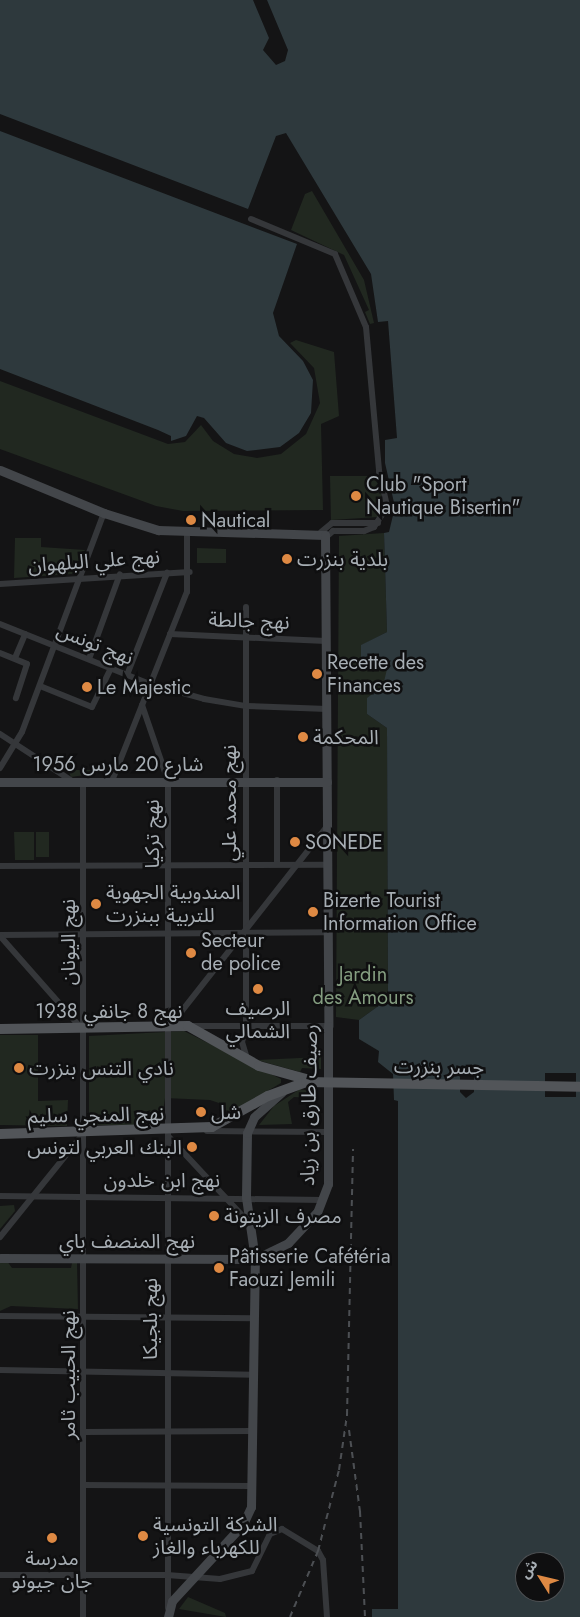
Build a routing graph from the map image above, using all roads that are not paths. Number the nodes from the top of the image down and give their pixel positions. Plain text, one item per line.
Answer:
1 (251, 219) dead end
2 (0, 470) edge
3 (104, 513) junction
4 (187, 533) junction
5 (323, 534) junction
6 (190, 572) junction
7 (167, 573) junction
8 (120, 574) junction
9 (81, 577) junction
10 (0, 584) edge
11 (246, 607) dead end
12 (0, 624) edge
13 (25, 634) junction
14 (170, 634) junction
15 (246, 637) junction
16 (326, 641) junction
17 (55, 646) junction
18 (0, 653) edge
19 (15, 658) junction
20 (89, 660) junction
21 (111, 668) junction
22 (128, 675) junction
23 (150, 684) junction
24 (40, 686) junction
25 (16, 698) dead end
26 (142, 706) junction
27 (246, 706) junction
28 (327, 710) junction
29 (0, 734) edge
30 (15, 744) junction
31 (0, 768) edge
32 (247, 780) junction
33 (277, 780) junction
34 (168, 781) junction
35 (0, 782) edge
36 (73, 782) junction
37 (83, 782) junction
38 (112, 782) junction
39 (327, 782) junction
40 (328, 825) junction
41 (247, 864) junction
42 (277, 864) junction
43 (300, 864) junction
44 (168, 865) junction
45 (328, 865) junction
46 (0, 866) edge
47 (84, 866) junction
48 (246, 931) junction
49 (328, 932) junction
50 (83, 933) junction
51 (168, 933) junction
52 (0, 935) edge
53 (170, 1026) junction
54 (188, 1026) junction
55 (246, 1026) junction
56 (328, 1026) junction
57 (0, 1029) edge
58 (84, 1029) junction
59 (247, 1058) junction
60 (299, 1082) junction
61 (580, 1085) edge
62 (192, 1130) junction
63 (328, 1132) junction
64 (84, 1133) junction
65 (0, 1134) edge
66 (169, 1134) junction
67 (247, 1134) junction
68 (0, 1196) edge
69 (33, 1196) junction
70 (86, 1196) junction
71 (225, 1197) junction
72 (246, 1197) junction
73 (167, 1198) junction
74 (323, 1200) junction
75 (250, 1225) junction
76 (0, 1237) edge
77 (0, 1258) edge
78 (84, 1259) junction
79 (167, 1259) junction
80 (255, 1260) junction
81 (0, 1316) edge
82 (84, 1316) junction
83 (167, 1317) junction
84 (254, 1318) junction
85 (0, 1370) edge
86 (83, 1373) junction
87 (166, 1374) junction
88 (253, 1375) junction
89 (167, 1431) junction
90 (252, 1431) junction
91 (84, 1432) junction
92 (83, 1485) junction
93 (167, 1485) junction
94 (251, 1486) junction
95 (83, 1574) junction
96 (167, 1574) junction
97 (0, 1575) edge
98 (193, 1577) junction
99 (168, 1614) edge
100 (83, 1617) edge
101 (328, 1617) edge

1 - 5 street
2 - 3 main road
3 - 4 main road
3 - 9 street
4 - 5 main road
4 - 6 street
5 - 16 main road, رصيف طارق بن زياد
6 - 7 street, نهج علي البلهوان
6 - 14 street
7 - 8 street, نهج علي البلهوان
7 - 22 street
8 - 9 street, نهج علي البلهوان
8 - 20 street
9 - 10 street, نهج علي البلهوان
9 - 17 street
11 - 15 street, نهج محمد علي
12 - 13 street, نهج تونس
13 - 17 street, نهج تونس
13 - 19 street
14 - 15 street, نهج جالطة
14 - 23 street
15 - 16 street, نهج جالطة
15 - 27 street, نهج محمد علي
16 - 28 main road, رصيف طارق بن زياد
17 - 20 street, نهج تونس
17 - 24 street
18 - 19 street
19 - 25 street
20 - 21 street, نهج تونس
21 - 22 street, نهج تونس
21 - 24 street
22 - 23 street, نهج تونس
23 - 26 street
23 - 27 street, نهج تونس
24 - 30 street
26 - 34 street, نهج تركيا
26 - 38 street
27 - 28 street, نهج تونس
27 - 32 street, نهج محمد علي
28 - 39 main road, رصيف طارق بن زياد
29 - 30 street
30 - 31 street
30 - 36 street
32 - 33 main road, شارع 20 مارس 1956
32 - 34 main road, شارع 20 مارس 1956
32 - 41 street, نهج محمد علي
33 - 39 main road, شارع 20 مارس 1956
33 - 42 street
34 - 38 main road, شارع 20 مارس 1956
34 - 44 street, نهج تركيا
35 - 36 main road, شارع 20 مارس 1956
36 - 37 main road, شارع 20 مارس 1956
37 - 38 main road, شارع 20 مارس 1956
37 - 47 street, نهج اليونان
39 - 40 main road, رصيف طارق بن زياد
40 - 43 street
40 - 45 main road, رصيف طارق بن زياد
41 - 42 street
41 - 44 street
41 - 48 street, نهج محمد علي
42 - 43 street
43 - 45 street
43 - 48 street
44 - 47 street
44 - 51 street, نهج تركيا
45 - 49 main road, رصيف طارق بن زياد
46 - 47 street
47 - 50 street, نهج اليونان
48 - 49 street
48 - 51 street
48 - 53 street
48 - 55 street, نهج محمد علي
49 - 56 main road, رصيف طارق بن زياد
50 - 51 street
50 - 52 street
50 - 58 street, نهج اليونان
51 - 53 street, نهج تركيا
52 - 58 street
53 - 54 main road, نهج 8 جانفي 1938
53 - 58 main road, نهج 8 جانفي 1938
53 - 66 street, نهج بلجيكا
54 - 55 street
54 - 59 main road, نهج 8 جانفي 1938
55 - 56 street
55 - 59 street, نهج محمد علي
56 - 63 main road, رصيف طارق بن زياد
57 - 58 main road, نهج 8 جانفي 1938
58 - 64 street, نهج اليونان
59 - 60 main road, نهج 8 جانفي 1938
60 - 61 main road, جسر بنزرت, bridge
60 - 62 main road, نهج المنجي سليم
60 - 67 main road
62 - 66 main road, نهج المنجي سليم
62 - 67 street, نهج المنجي سليم
63 - 67 street, نهج المنجي سليم
63 - 74 main road, رصيف طارق بن زياد
64 - 65 main road, نهج المنجي سليم
64 - 66 main road, نهج المنجي سليم
64 - 69 street
64 - 70 street, نهج الحبيب ثامر
66 - 71 street
66 - 73 street, نهج بلجيكا
67 - 72 main road
68 - 69 street, نهج ابن خلدون
69 - 70 street, نهج ابن خلدون
69 - 76 street
70 - 73 street, نهج ابن خلدون
70 - 78 street, نهج الحبيب ثامر
71 - 72 street, نهج ابن خلدون
71 - 73 street, نهج ابن خلدون
71 - 75 street
72 - 74 street, نهج ابن خلدون
72 - 75 main road
73 - 79 street, نهج بلجيكا
74 - 80 main road, رصيف طارق بن زياد
75 - 80 main road
77 - 78 main road, نهج المنصف باي
78 - 79 main road, نهج المنصف باي
78 - 82 street, نهج الحبيب ثامر
79 - 80 main road, نهج المنصف باي
79 - 83 street, نهج بلجيكا
80 - 84 main road
81 - 82 street
82 - 83 street
82 - 86 street, نهج الحبيب ثامر
83 - 84 street
83 - 87 street, نهج بلجيكا
84 - 88 main road
85 - 86 street
86 - 87 street
86 - 91 street, نهج الحبيب ثامر
87 - 88 street
87 - 89 street, نهج بلجيكا
88 - 90 main road
89 - 90 street
89 - 91 street
89 - 93 street, نهج بلجيكا
90 - 94 main road
91 - 92 street, نهج الحبيب ثامر
92 - 93 street
92 - 95 street, نهج الحبيب ثامر
93 - 94 street
93 - 96 street, نهج بلجيكا
94 - 98 main road
95 - 96 street
95 - 97 street
95 - 100 street, نهج الحبيب ثامر
96 - 98 street
96 - 99 street, نهج بلجيكا
98 - 99 main road
98 - 101 street

